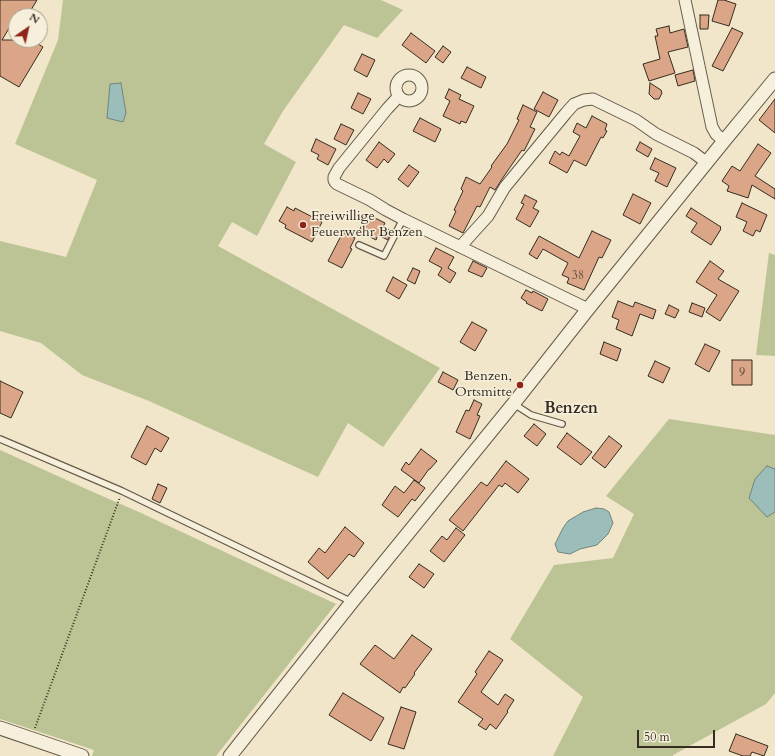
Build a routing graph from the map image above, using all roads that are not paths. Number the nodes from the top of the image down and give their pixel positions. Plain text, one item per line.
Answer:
1 (685, 0) edge
2 (775, 79) edge
3 (399, 96) dead end
4 (724, 141) junction
5 (707, 163) junction
6 (403, 219) junction
7 (359, 245) dead end
8 (460, 247) junction
9 (588, 309) junction
10 (514, 403) junction
11 (562, 424) dead end
12 (0, 439) edge
13 (352, 602) junction
14 (0, 728) edge
15 (82, 756) edge
16 (230, 756) edge

1 - 4 street
2 - 4 street
3 - 6 street
4 - 5 street
5 - 8 street
5 - 9 street
6 - 7 lane
6 - 8 street
8 - 9 street
9 - 10 street
10 - 11 lane
10 - 13 street
12 - 13 lane
13 - 16 street
14 - 15 street

